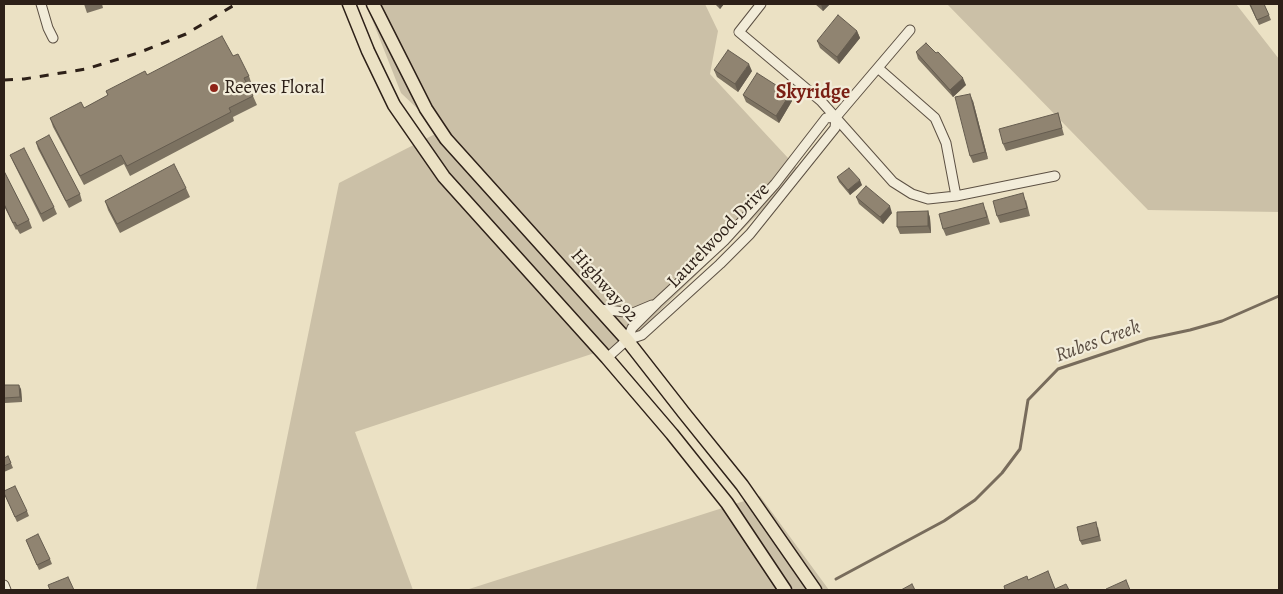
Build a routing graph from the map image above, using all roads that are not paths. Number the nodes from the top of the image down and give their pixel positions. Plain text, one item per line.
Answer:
1 (42, 4) edge
2 (372, 4) edge
3 (761, 4) edge
4 (351, 8) edge
5 (910, 30) dead end
6 (54, 38) dead end
7 (878, 68) junction
8 (836, 117) junction
9 (1055, 176) dead end
10 (956, 196) junction
11 (657, 303) junction
12 (600, 310) junction
13 (627, 340) junction
14 (607, 358) junction
15 (4, 585) edge
16 (6, 590) edge
17 (785, 590) edge
18 (816, 590) edge

1 - 6 street
2 - 4 main road
2 - 12 main road, Highway 92
3 - 8 street
4 - 14 main road
5 - 7 street, Laurelwood Drive
7 - 8 street, Laurelwood Drive
7 - 10 street
8 - 10 street
8 - 11 street, Laurelwood Drive
8 - 13 street, Laurelwood Drive
9 - 10 street
11 - 12 street, Laurelwood Drive
11 - 13 street, Laurelwood Drive
12 - 13 main road, Highway 92
13 - 14 street, Laurelwood Drive
13 - 18 main road, Highway 92
14 - 17 main road
15 - 16 street

